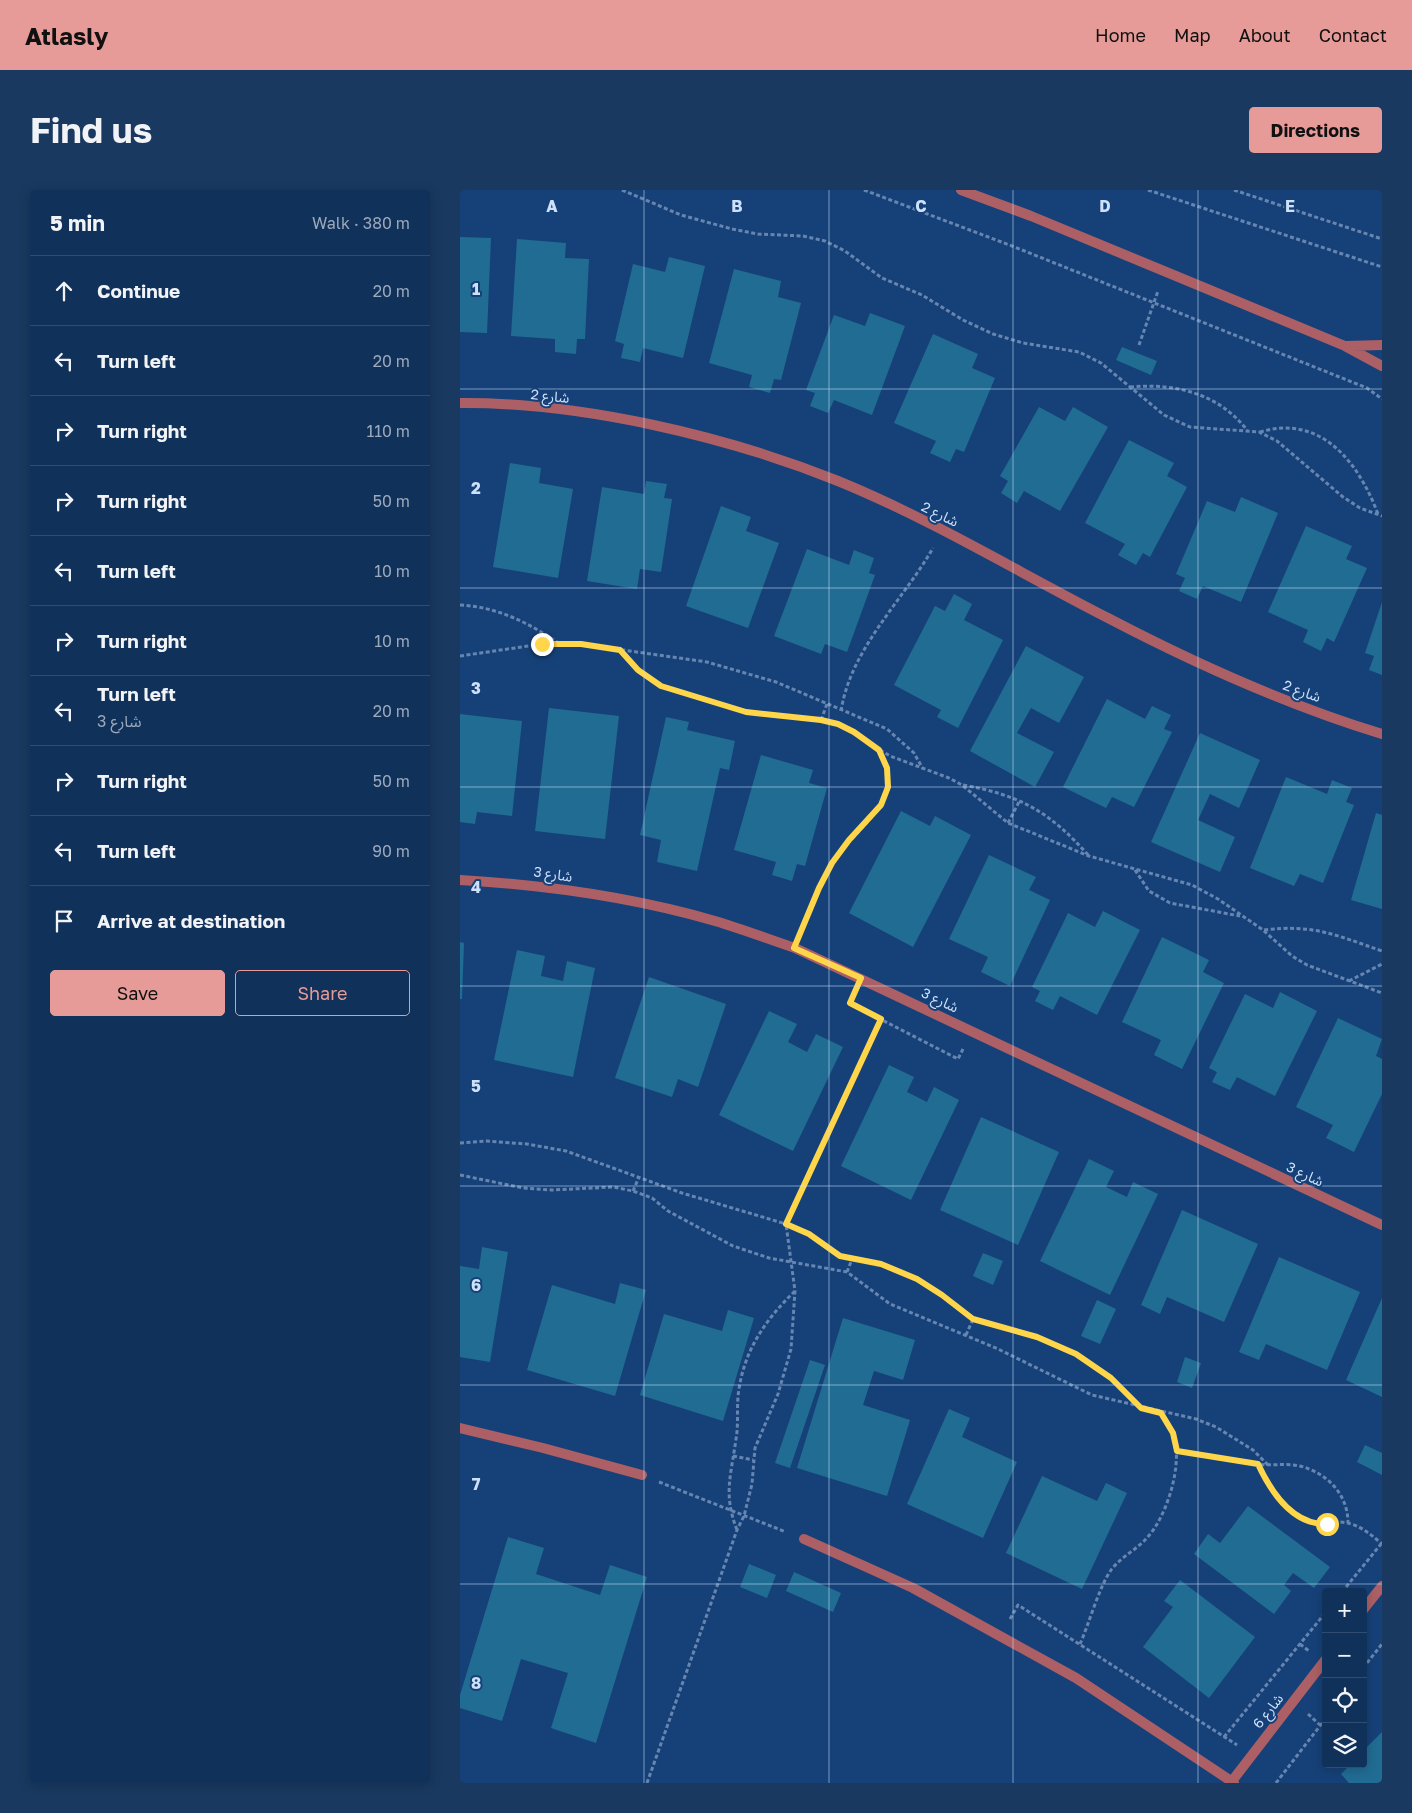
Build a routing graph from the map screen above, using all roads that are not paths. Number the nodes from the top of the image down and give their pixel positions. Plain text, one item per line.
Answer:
1 (961, 190) edge
2 (1382, 345) edge
3 (1345, 346) junction
4 (1382, 366) edge
5 (460, 403) edge
6 (1382, 734) edge
7 (460, 880) edge
8 (1382, 1225) edge
9 (460, 1428) edge
10 (642, 1476) road end
11 (804, 1539) road end
12 (1382, 1586) edge
13 (1367, 1605) edge
14 (1322, 1664) edge
15 (1233, 1782) edge

1 - 3 street
2 - 3 street
3 - 4 street
5 - 6 street, شارع 2
7 - 8 street, شارع 3
9 - 10 street
11 - 15 street
12 - 13 street
14 - 15 street, شارع 6

